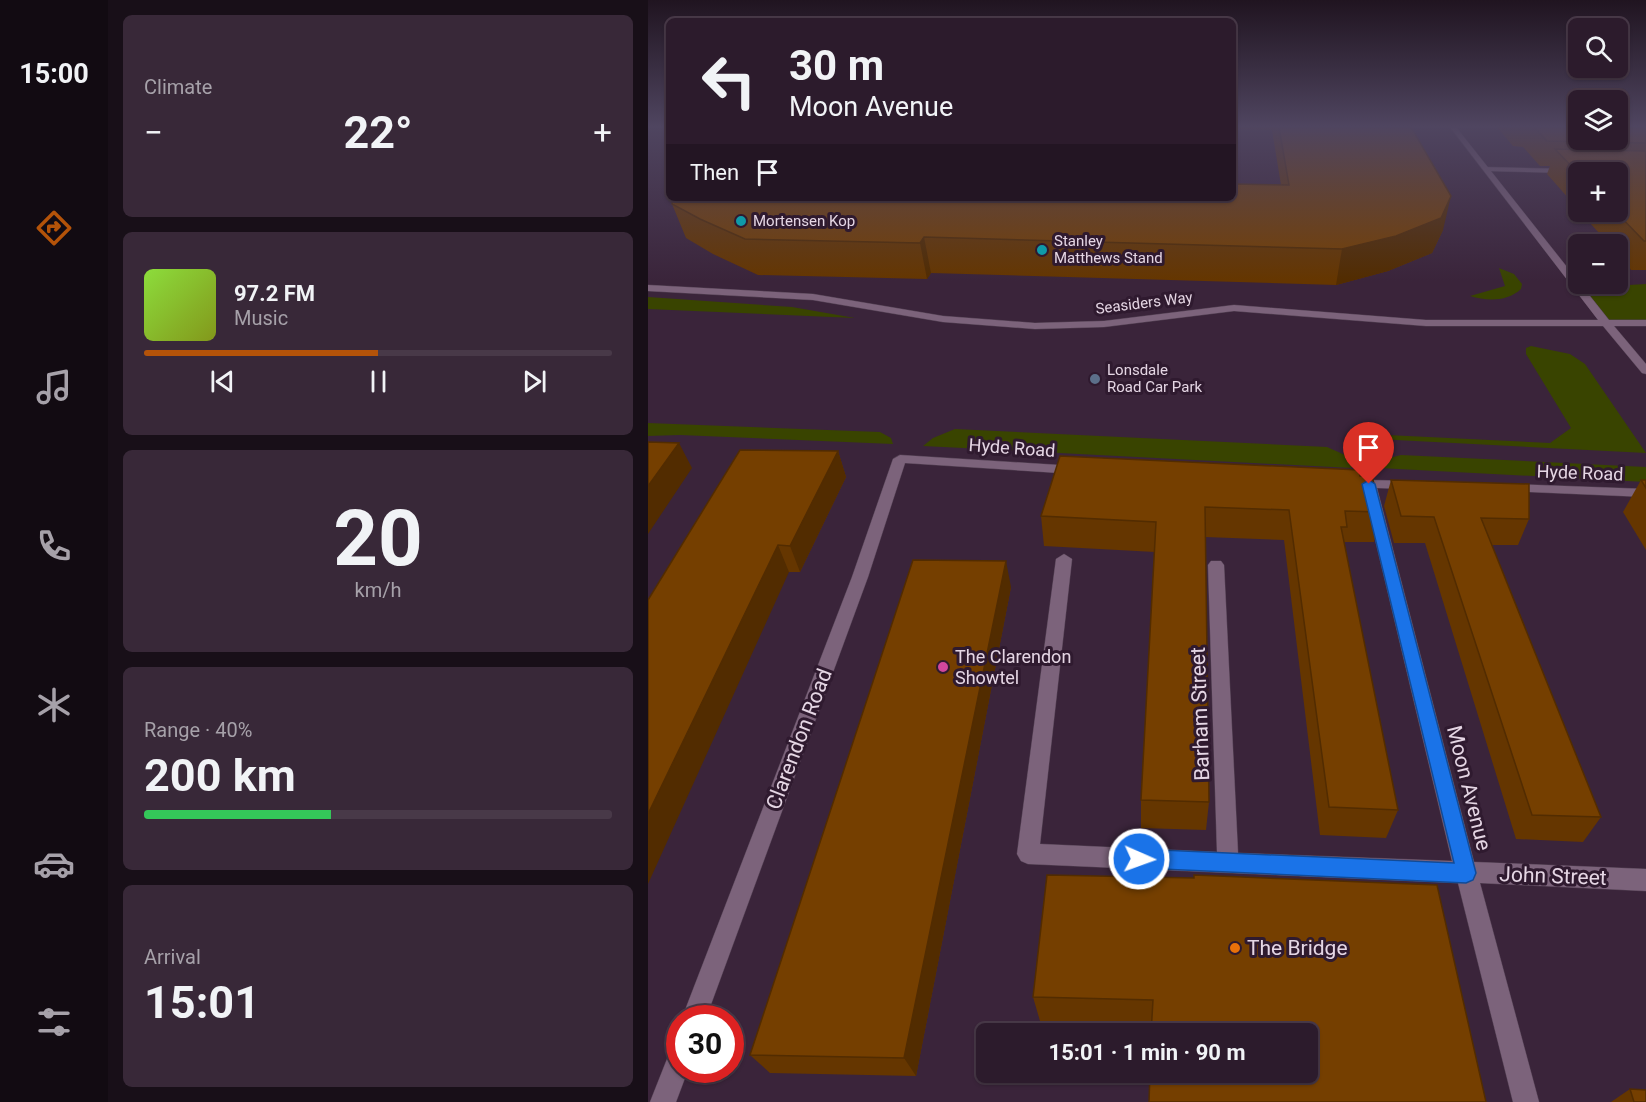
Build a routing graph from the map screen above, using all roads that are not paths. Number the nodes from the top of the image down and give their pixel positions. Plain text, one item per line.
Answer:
1 (1494, 178) edge
2 (648, 288) edge
3 (1646, 323) edge
4 (1608, 324) junction
5 (1646, 371) edge
6 (900, 459) joint
7 (1087, 471) edge
8 (1426, 486) edge
9 (1496, 488) edge
10 (1646, 493) edge
11 (1064, 559) dead end
12 (1216, 565) dead end
13 (1228, 862) junction
14 (1466, 873) junction
15 (1646, 879) edge
16 (699, 1005) edge
17 (670, 1083) edge
18 (663, 1102) edge
19 (1526, 1102) edge

1 - 4 street
2 - 4 street, Seasiders Way
3 - 4 street, Seasiders Way
4 - 5 street
6 - 7 street, Hyde Road
6 - 16 street, Clarendon Road
8 - 14 street, Moon Avenue
9 - 10 street, Hyde Road
11 - 13 street, John Street
12 - 13 street, Barham Street
13 - 14 street, John Street
14 - 15 street, John Street
14 - 19 street, Moon Avenue
17 - 18 street

